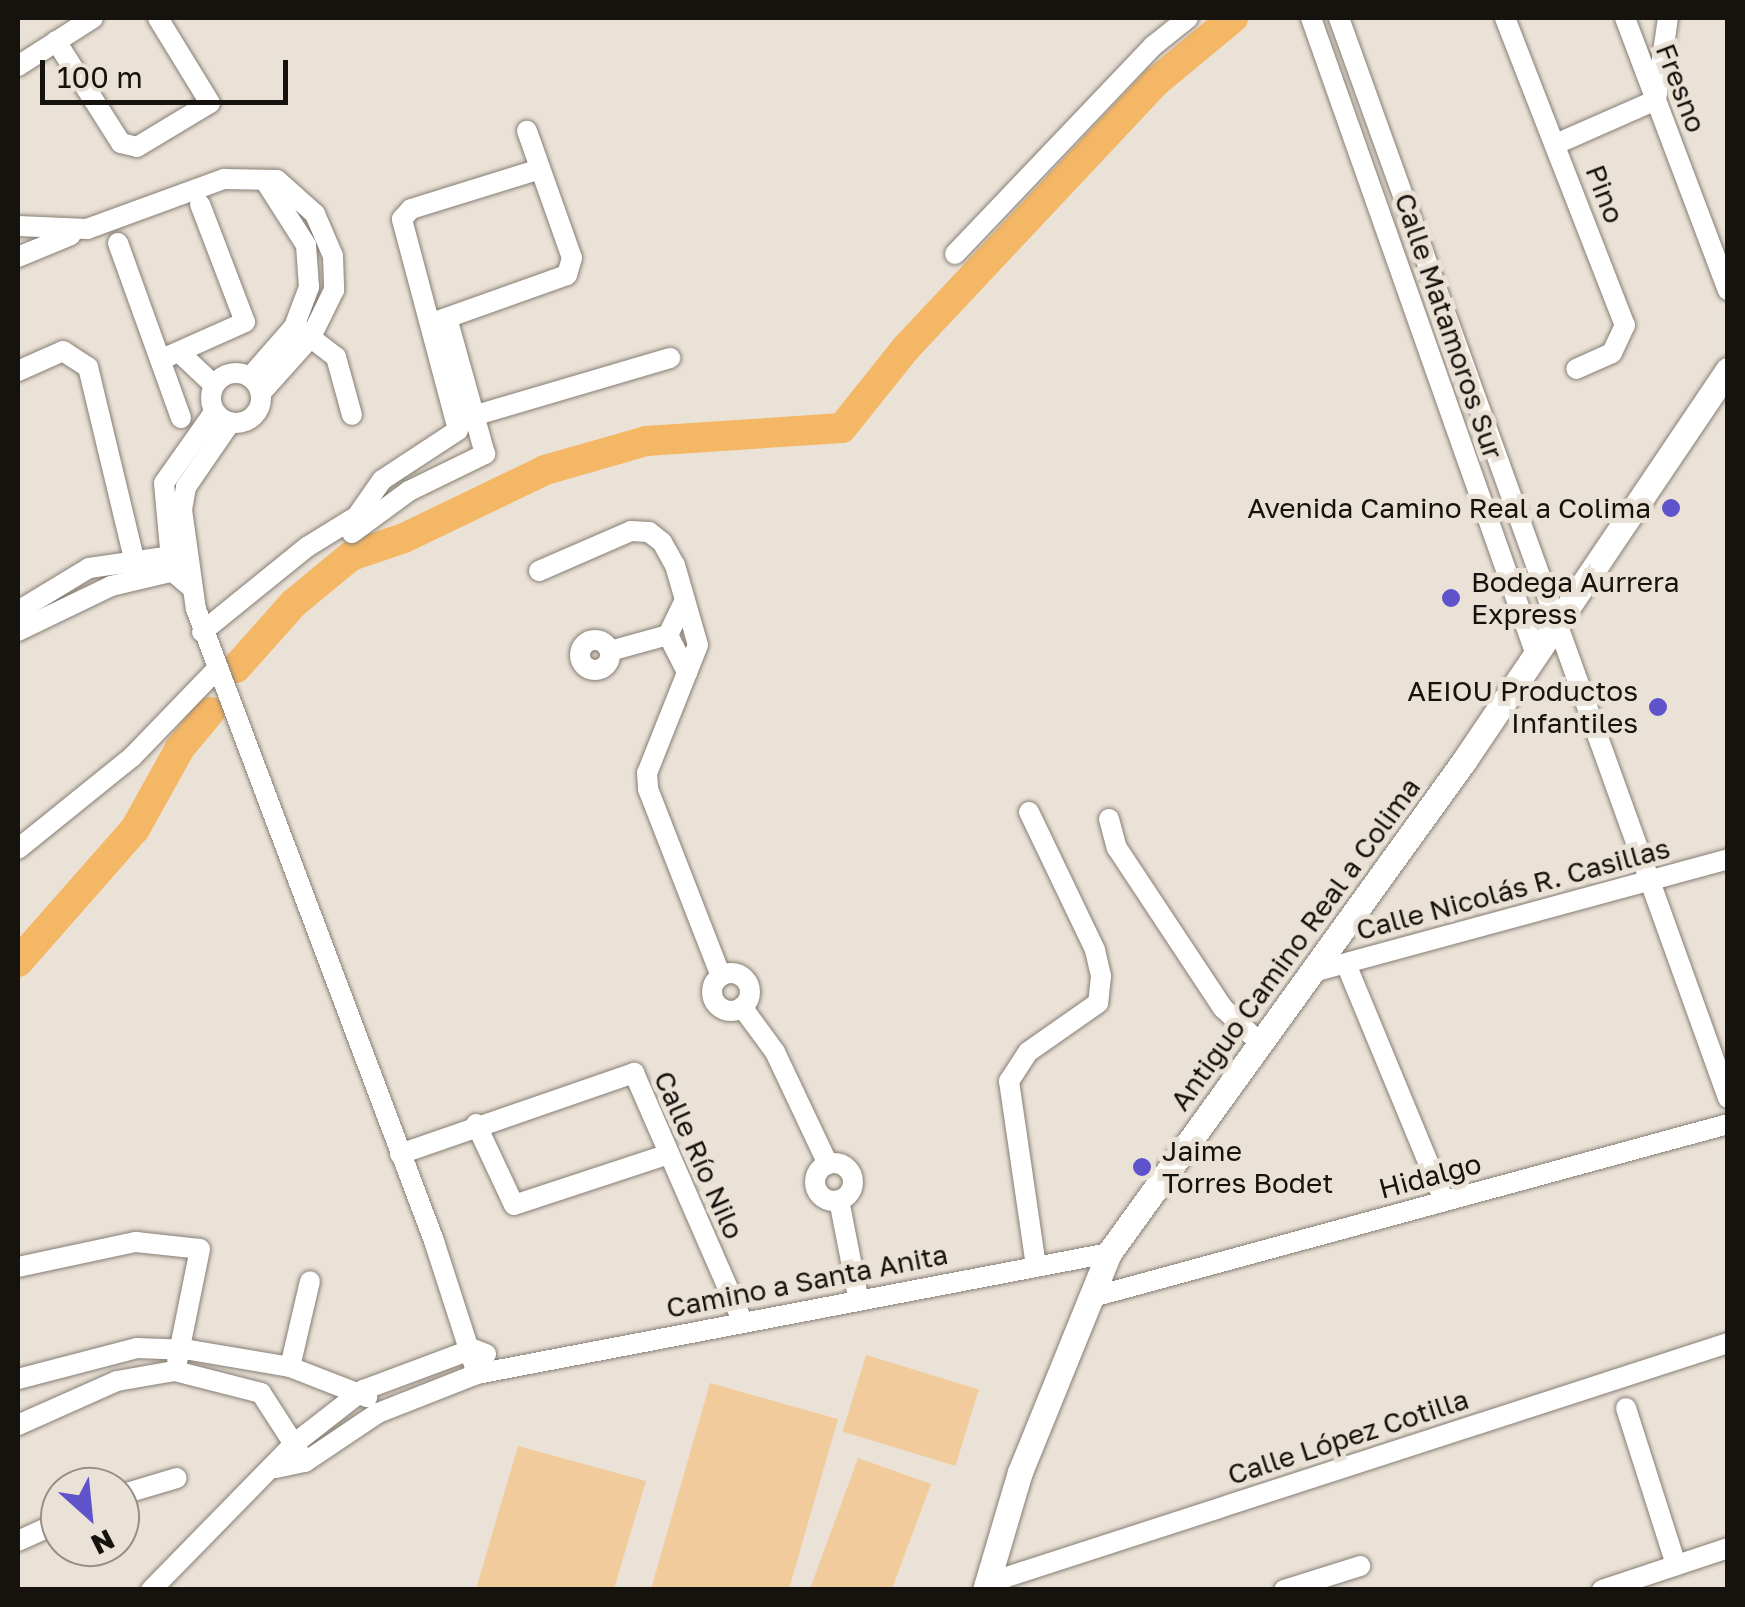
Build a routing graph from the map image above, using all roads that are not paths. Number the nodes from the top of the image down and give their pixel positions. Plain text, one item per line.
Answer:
1 (94, 18) edge
2 (158, 18) edge
3 (1188, 18) edge
4 (1311, 18) edge
5 (1338, 18) edge
6 (1505, 18) edge
7 (1625, 18) edge
8 (1668, 18) edge
9 (56, 40) junction
10 (18, 66) edge
11 (1656, 100) junction
12 (527, 131) dead end
13 (1556, 144) junction
14 (540, 168) junction
15 (200, 204) dead end
16 (18, 226) edge
17 (87, 229) junction
18 (118, 243) dead end
19 (956, 254) dead end
20 (19, 255) edge
21 (1728, 290) edge
22 (438, 321) junction
23 (303, 332) junction
24 (170, 356) junction
25 (670, 358) dead end
26 (1576, 369) dead end
27 (1728, 370) edge
28 (18, 371) edge
29 (1467, 376) junction
30 (214, 385) junction
31 (255, 385) junction
32 (1440, 386) junction
33 (352, 415) dead end
34 (181, 418) dead end
35 (222, 418) junction
36 (467, 418) junction
37 (134, 558) junction
38 (181, 567) junction
39 (539, 571) dead end
40 (685, 600) junction
41 (18, 612) edge
42 (1553, 626) junction
43 (18, 631) edge
44 (668, 635) junction
45 (204, 639) junction
46 (610, 651) dead end
47 (1534, 652) junction
48 (216, 670) junction
49 (687, 672) junction
50 (1029, 812) dead end
51 (1109, 819) dead end
52 (18, 848) edge
53 (1728, 859) edge
54 (1650, 878) junction
55 (1346, 964) junction
56 (1313, 972) junction
57 (1261, 1044) junction
58 (1728, 1098) edge
59 (476, 1124) junction
60 (1728, 1124) edge
61 (400, 1154) junction
62 (668, 1154) junction
63 (1444, 1201) junction
64 (1109, 1253) junction
65 (1036, 1266) junction
66 (18, 1267) edge
67 (310, 1282) dead end
68 (858, 1297) junction
69 (1089, 1298) junction
70 (743, 1322) junction
71 (1728, 1343) edge
72 (474, 1349) junction
73 (180, 1350) junction
74 (516, 1366) junction
75 (290, 1367) junction
76 (175, 1371) junction
77 (477, 1374) junction
78 (18, 1379) edge
79 (363, 1390) junction
80 (1626, 1408) dead end
81 (378, 1413) junction
82 (18, 1425) edge
83 (299, 1453) junction
84 (177, 1478) dead end
85 (140, 1489) edge
86 (1728, 1548) edge
87 (1676, 1564) junction
88 (1360, 1566) dead end
89 (985, 1587) edge
90 (152, 1590) edge
91 (1284, 1590) edge
92 (1602, 1590) edge

1 - 9 street
2 - 9 street
3 - 19 street
4 - 32 street, Calle Matamoros Sur
5 - 29 street, Calle Matamoros Sur
6 - 13 street, Pino
7 - 11 street, Fresno
8 - 11 street
9 - 10 street
11 - 13 street
11 - 21 street, Fresno
12 - 14 street
13 - 26 street, Pino
14 - 22 street
14 - 22 street
15 - 24 street
16 - 17 street
17 - 20 street
17 - 23 street
18 - 24 street
22 - 36 street
23 - 31 street
23 - 33 street
24 - 30 street
24 - 34 street
25 - 36 street
27 - 42 main road, Antiguo Camino Real a Colima
28 - 37 street
29 - 32 street
29 - 42 street, Calle Matamoros Sur
30 - 31 street
30 - 35 street
31 - 35 street
32 - 47 street, Calle Matamoros Sur
35 - 38 street
36 - 45 street
36 - 45 street
37 - 38 street
37 - 41 street
38 - 43 street
38 - 45 street
39 - 40 street
40 - 44 street
40 - 49 street
42 - 47 main road, Antiguo Camino Real a Colima
42 - 54 street, Calle Matamoros Sur
44 - 46 street
44 - 49 street
45 - 48 street
47 - 56 main road, Antiguo Camino Real a Colima
48 - 52 street
48 - 61 street
49 - 68 street
50 - 65 street
51 - 57 street
53 - 54 street, Calle Nicolás R. Casillas
54 - 55 street, Calle Nicolás R. Casillas
54 - 58 street, Calle Matamoros Sur
55 - 56 street, Calle Nicolás R. Casillas
55 - 63 street
56 - 57 main road, Antiguo Camino Real a Colima
57 - 64 main road, Antiguo Camino Real a Colima
59 - 61 street, Calle Río Nilo
59 - 62 street
59 - 62 street, Calle Río Nilo
60 - 63 street, Hidalgo
61 - 72 street
62 - 70 street, Calle Río Nilo
63 - 69 street, Hidalgo
64 - 65 street, Camino a Santa Anita
64 - 69 main road, Antiguo Camino Real a Colima
65 - 68 street, Camino a Santa Anita
66 - 73 street
67 - 75 street
68 - 70 street, Camino a Santa Anita
69 - 89 main road, Antiguo Camino Real a Colima
70 - 74 street, Camino a Santa Anita
71 - 89 street, Calle López Cotilla
72 - 74 street
72 - 77 street
72 - 79 street
73 - 75 street
73 - 76 street
73 - 78 street
74 - 77 street, Camino a Santa Anita
75 - 79 street
76 - 82 street
76 - 83 street
77 - 81 street, Camino a Santa Anita
79 - 81 street
79 - 83 street
80 - 87 street
81 - 83 street, Camino a Santa Anita
83 - 90 street
84 - 85 street
86 - 87 street
87 - 92 street
88 - 91 street

